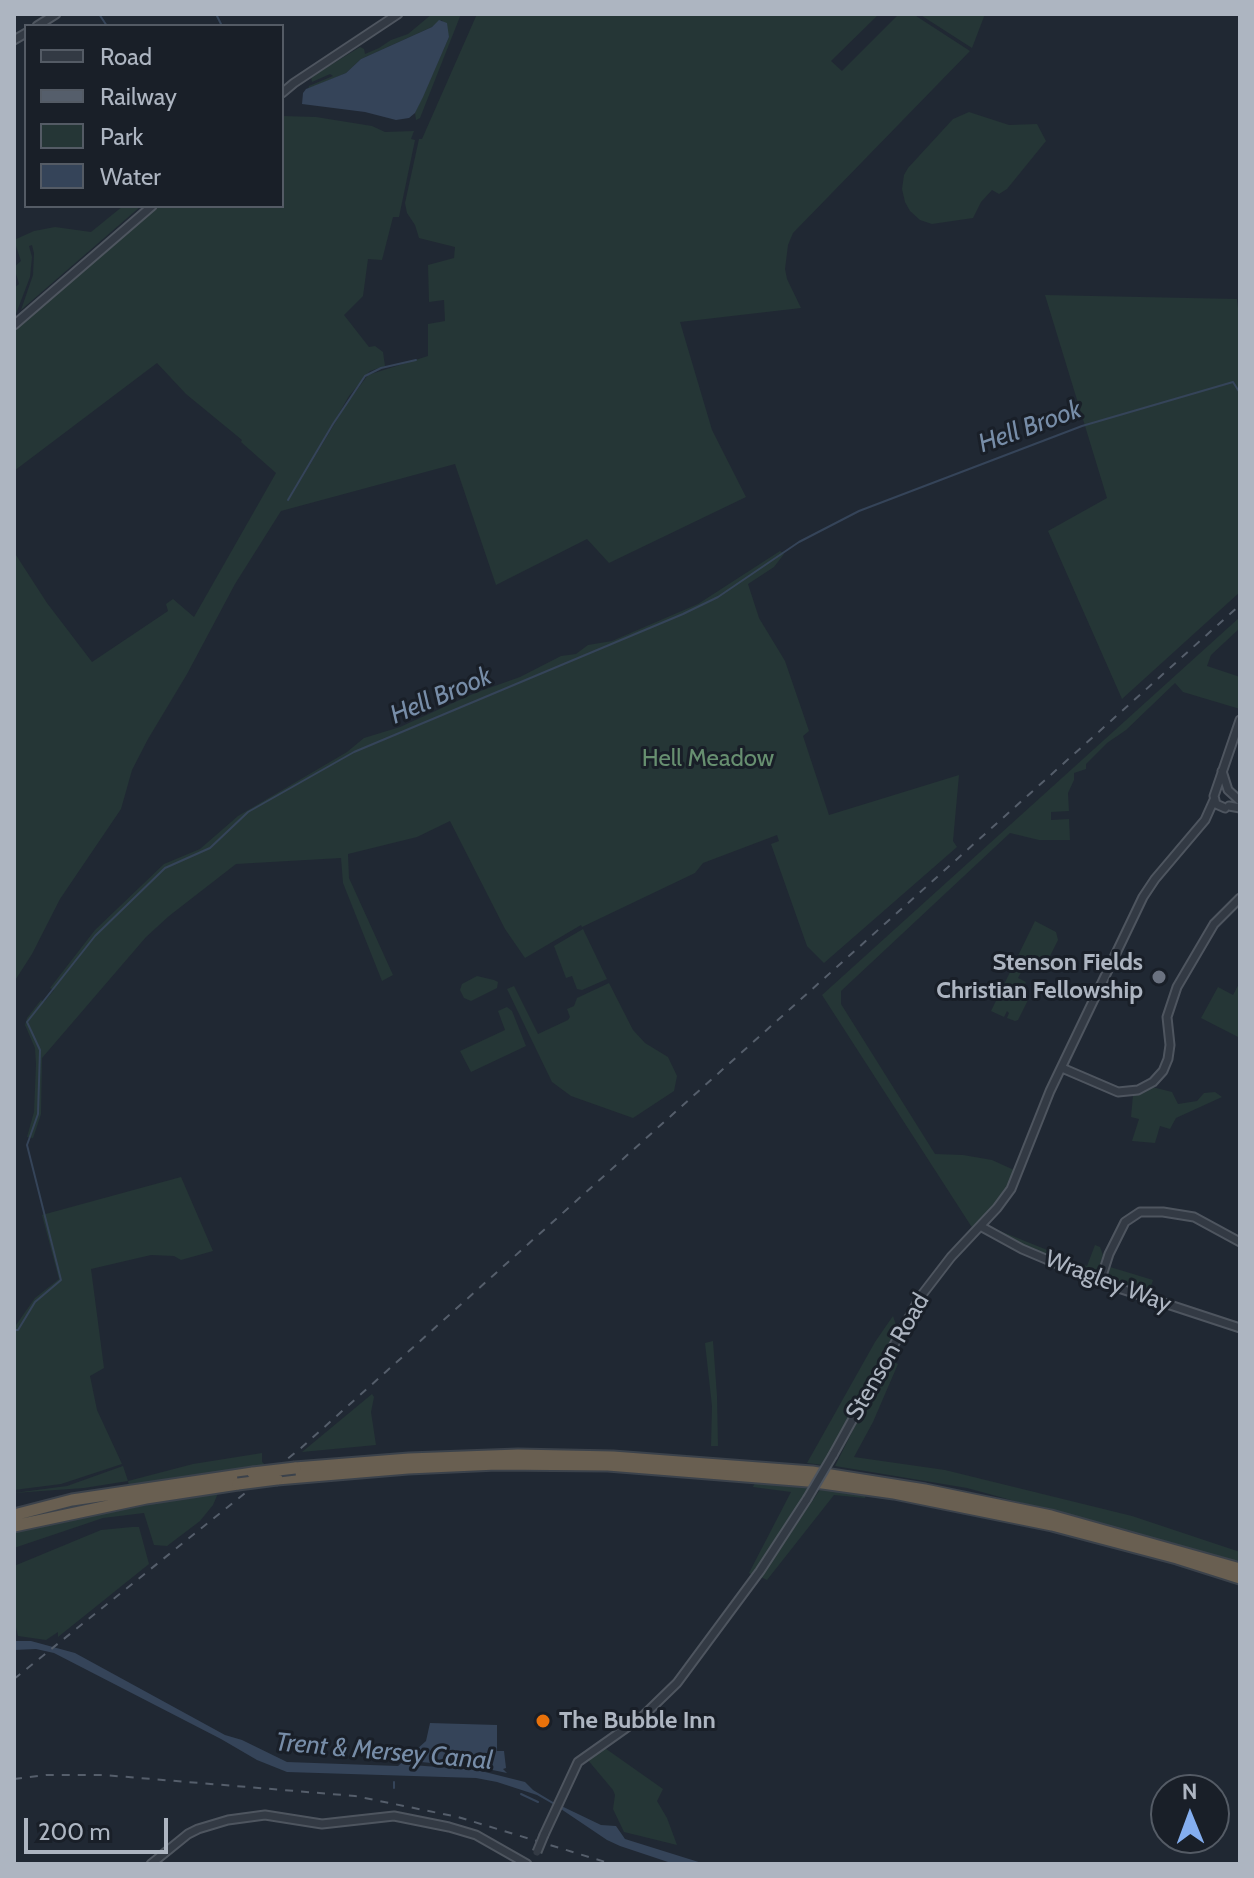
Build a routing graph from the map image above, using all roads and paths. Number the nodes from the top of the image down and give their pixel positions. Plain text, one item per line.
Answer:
1 (398, 14) edge
2 (284, 91) edge
3 (150, 208) edge
4 (14, 325) edge
5 (1240, 720) edge
6 (1222, 771) junction
7 (1230, 792) junction
8 (1216, 796) junction
9 (1240, 801) edge
10 (1227, 807) junction
11 (1240, 808) edge
12 (1205, 820) junction
13 (1240, 898) edge
14 (1062, 1068) junction
15 (980, 1226) junction
16 (1240, 1242) edge
17 (1100, 1282) junction
18 (1240, 1328) edge
19 (14, 1515) edge
20 (14, 1526) edge
21 (1240, 1569) edge
22 (1240, 1578) edge
23 (151, 1864) edge
24 (528, 1864) edge

1 - 2 street
3 - 4 street
5 - 6 street, Stenson Road
6 - 7 street
6 - 8 street, Stenson Road
7 - 8 street
7 - 9 street
7 - 10 street
8 - 10 street
8 - 12 street, Stenson Road
10 - 11 street
10 - 12 street, Stenson Road
12 - 14 street, Stenson Road
13 - 14 street
14 - 15 street, Stenson Road
15 - 17 street, Wragley Way
15 - 24 street, Stenson Road, bridge
16 - 17 street
17 - 18 street, Wragley Way
19 - 21 highway, bridge
20 - 22 highway, bridge
23 - 24 street

